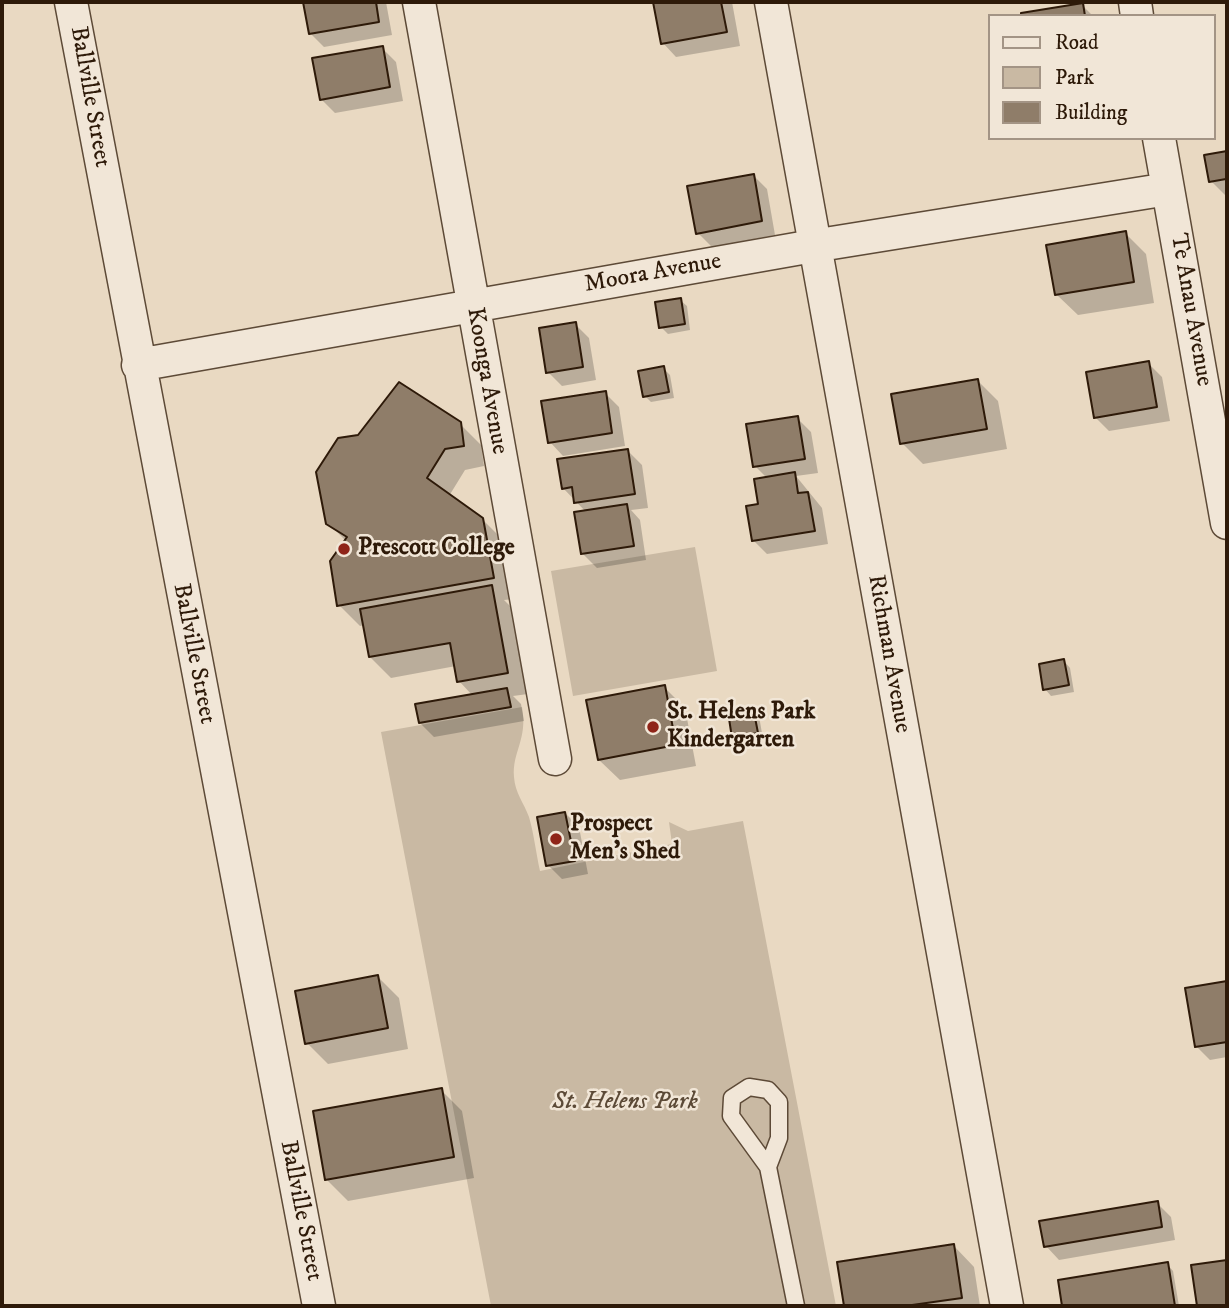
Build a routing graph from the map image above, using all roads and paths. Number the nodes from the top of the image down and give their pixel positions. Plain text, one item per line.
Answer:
1 (71, 2) edge
2 (419, 2) edge
3 (771, 2) edge
4 (1159, 140) edge
5 (1168, 189) junction
6 (813, 246) junction
7 (473, 306) junction
8 (138, 365) junction
9 (1227, 523) edge
10 (555, 760) dead end
11 (768, 1167) junction
12 (319, 1306) edge
13 (796, 1306) edge
14 (1007, 1306) edge

1 - 8 street, Ballville Street
2 - 7 street, Koonga Avenue
3 - 6 street, Richman Avenue
4 - 5 street, Te Anau Avenue
5 - 6 street, Moora Avenue
5 - 9 street, Te Anau Avenue
6 - 7 street, Moora Avenue
6 - 14 street, Richman Avenue
7 - 8 street, Moora Avenue
7 - 10 street, Koonga Avenue
8 - 12 street, Ballville Street
11 - 11 lane
11 - 13 lane

